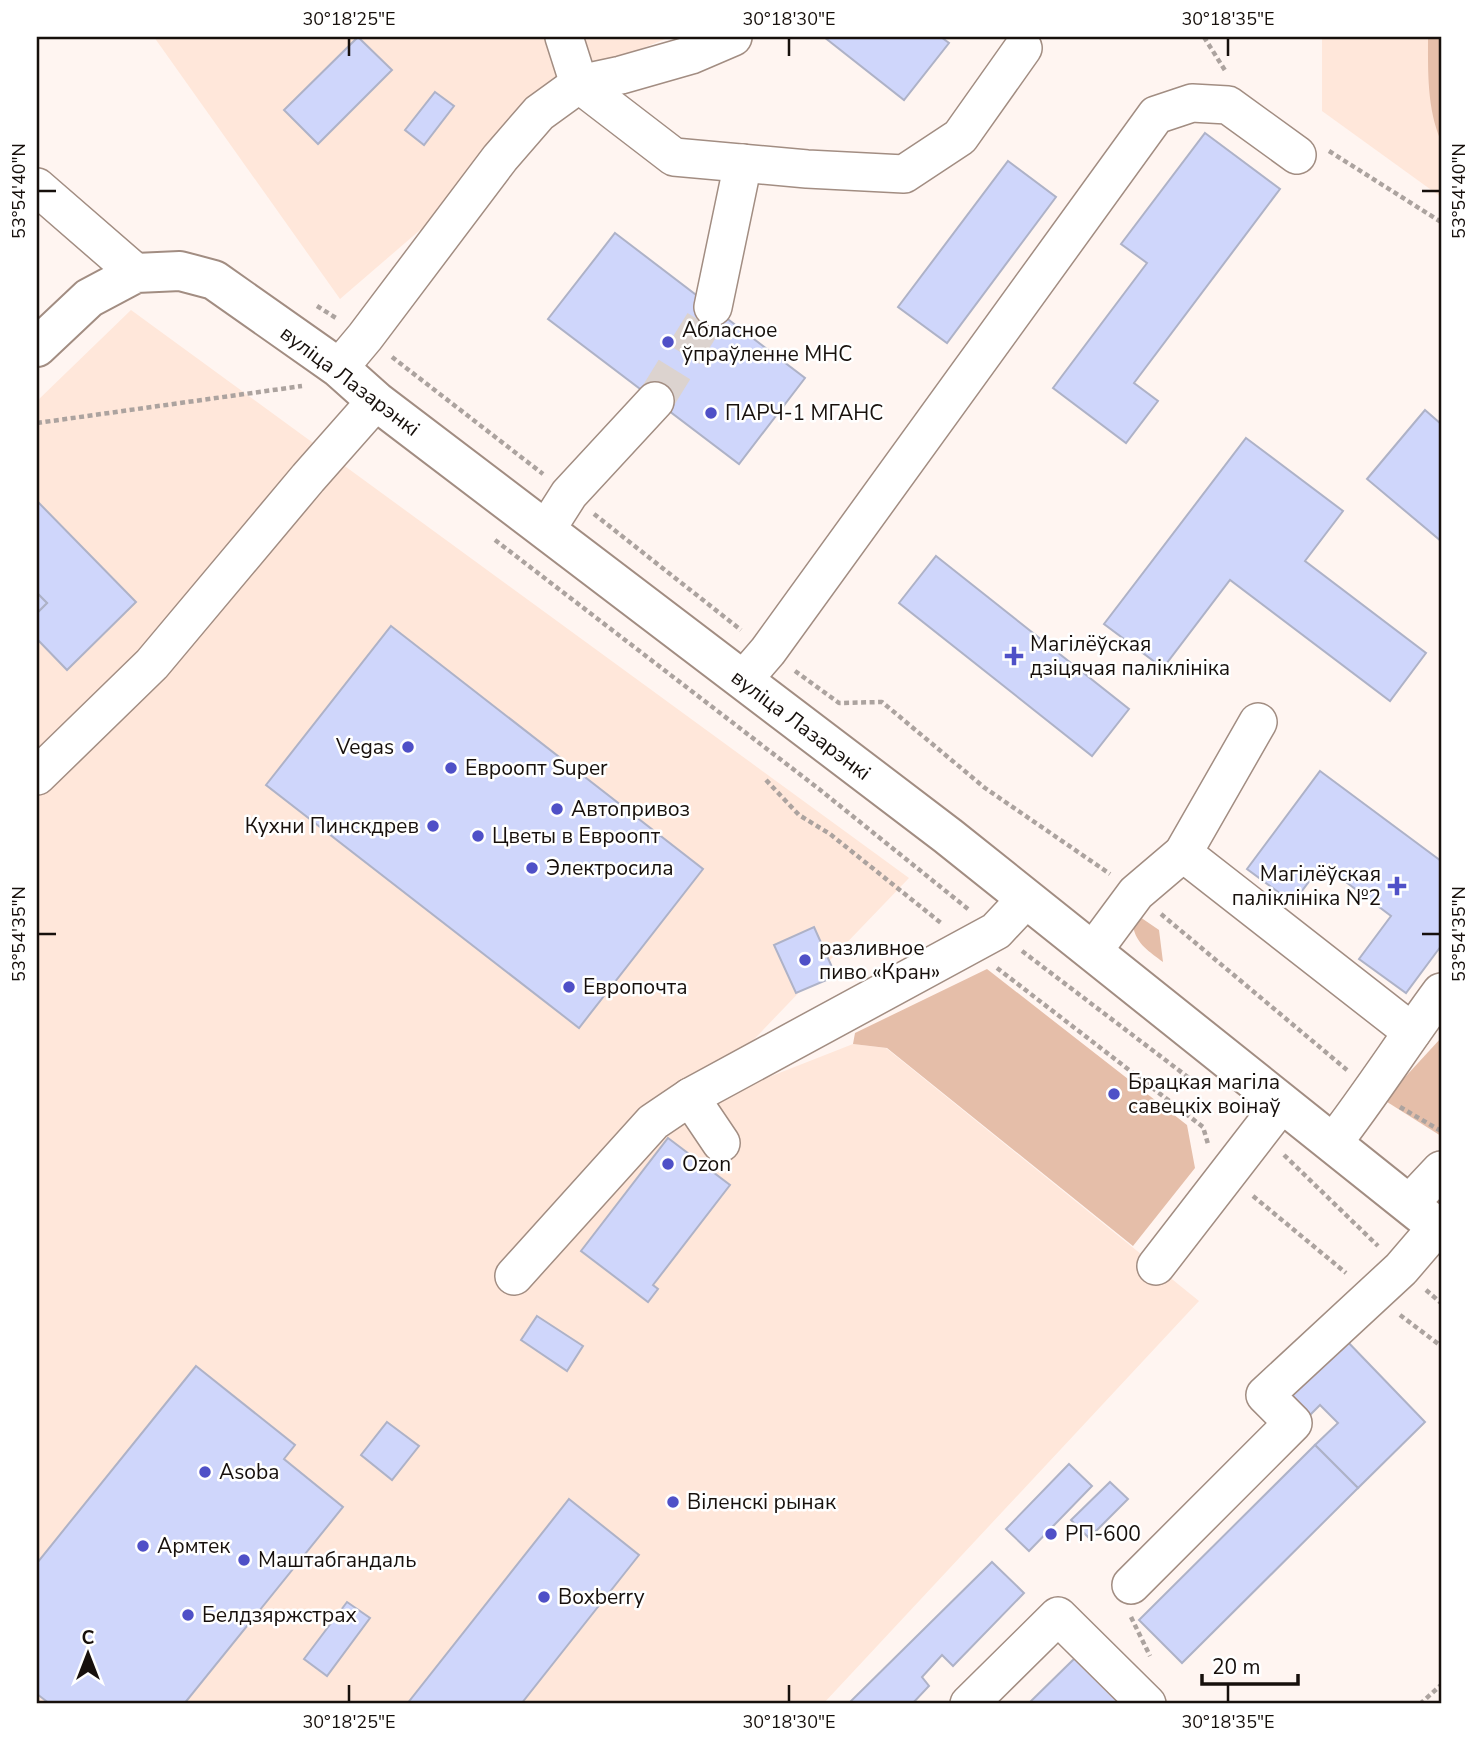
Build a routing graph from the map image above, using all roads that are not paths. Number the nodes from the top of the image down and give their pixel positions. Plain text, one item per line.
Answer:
1 (564, 37) edge
2 (733, 37) edge
3 (1023, 48) dead end
4 (579, 84) junction
5 (1297, 155) dead end
6 (743, 163) junction
7 (37, 187) edge
8 (136, 273) junction
9 (713, 307) tunnel mouth
10 (37, 347) edge
11 (339, 368) junction
12 (376, 401) junction
13 (655, 401) tunnel mouth
14 (546, 530) junction
15 (743, 680) junction
16 (1258, 722) dead end
17 (37, 776) edge
18 (1183, 853) junction
19 (1026, 899) junction
20 (1093, 951) junction
21 (1441, 992) edge
22 (1412, 1032) junction
23 (690, 1097) junction
24 (1271, 1117) junction
25 (721, 1143) dead end
26 (1333, 1143) junction
27 (1441, 1170) edge
28 (1429, 1220) edge
29 (1156, 1266) dead end
30 (514, 1276) dead end
31 (1131, 1585) road end
32 (969, 1704) edge
33 (1147, 1704) edge

1 - 4 lane
2 - 4 lane
3 - 6 lane
4 - 6 lane
4 - 11 lane
5 - 15 lane
6 - 9 lane
7 - 8 lane
8 - 10 main road
8 - 11 main road, вуліца Лазарэнкі
11 - 12 main road, вуліца Лазарэнкі
12 - 14 main road, вуліца Лазарэнкі
12 - 17 lane
13 - 14 lane
14 - 15 main road, вуліца Лазарэнкі
15 - 19 main road, вуліца Лазарэнкі
16 - 18 lane
18 - 20 lane
18 - 22 lane
19 - 20 main road, вуліца Лазарэнкі
19 - 23 lane
20 - 24 main road, вуліца Лазарэнкі
21 - 22 lane
22 - 26 lane
23 - 25 lane
23 - 30 lane
24 - 26 main road, вуліца Лазарэнкі
24 - 29 lane
26 - 28 main road, вуліца Лазарэнкі
27 - 28 lane
28 - 31 lane
32 - 33 lane

